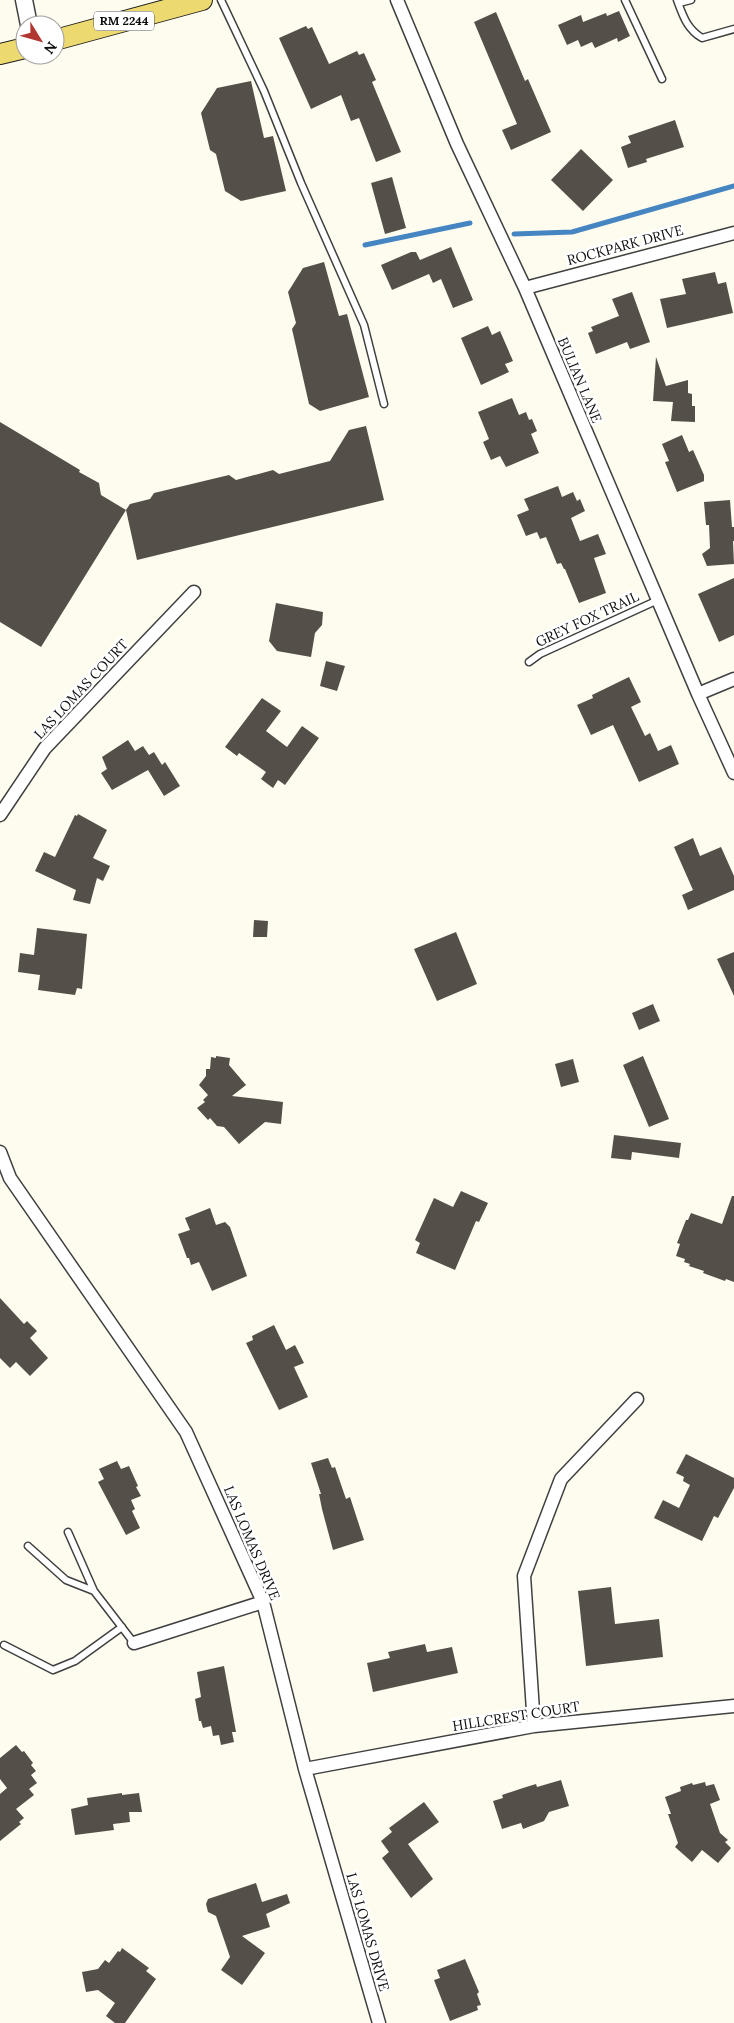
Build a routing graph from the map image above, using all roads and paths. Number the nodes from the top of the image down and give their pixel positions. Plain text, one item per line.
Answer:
1 (24, 0) edge
2 (221, 0) edge
3 (397, 0) edge
4 (625, 0) edge
5 (691, 0) edge
6 (197, 1) edge
7 (678, 2) edge
8 (27, 15) edge
9 (734, 30) edge
10 (65, 37) edge
11 (15, 50) edge
12 (0, 54) edge
13 (662, 79) dead end
14 (734, 233) edge
15 (525, 288) junction
16 (384, 404) dead end
17 (194, 592) dead end
18 (658, 600) junction
19 (529, 662) dead end
20 (734, 680) edge
21 (698, 694) junction
22 (734, 773) edge
23 (0, 815) edge
24 (0, 1152) edge
25 (5, 1180) edge
26 (637, 1399) dead end
27 (68, 1532) dead end
28 (28, 1546) dead end
29 (94, 1591) junction
30 (262, 1602) junction
31 (122, 1627) junction
32 (134, 1643) joint
33 (4, 1645) dead end
34 (734, 1706) edge
35 (534, 1726) junction
36 (305, 1769) junction
37 (375, 2022) edge

1 - 8 street
2 - 16 lane
3 - 15 street, BULIAN LANE
4 - 13 lane
5 - 7 lane
6 - 10 main road, RM 2244
7 - 9 lane
11 - 12 main road
14 - 15 street, ROCKPARK DRIVE
15 - 18 street, BULIAN LANE
17 - 23 street, LAS LOMAS COURT
18 - 19 lane, GREY FOX TRAIL
18 - 21 street, BULIAN LANE
20 - 21 street
21 - 22 street, BULIAN LANE
24 - 25 street, LAS LOMAS DRIVE
25 - 30 street, LAS LOMAS DRIVE
26 - 35 street
27 - 29 lane
28 - 29 lane
29 - 31 lane
30 - 32 street
30 - 36 street, LAS LOMAS DRIVE
31 - 32 lane
31 - 33 lane
34 - 35 street, HILLCREST COURT
35 - 36 street, HILLCREST COURT
36 - 37 street, LAS LOMAS DRIVE

